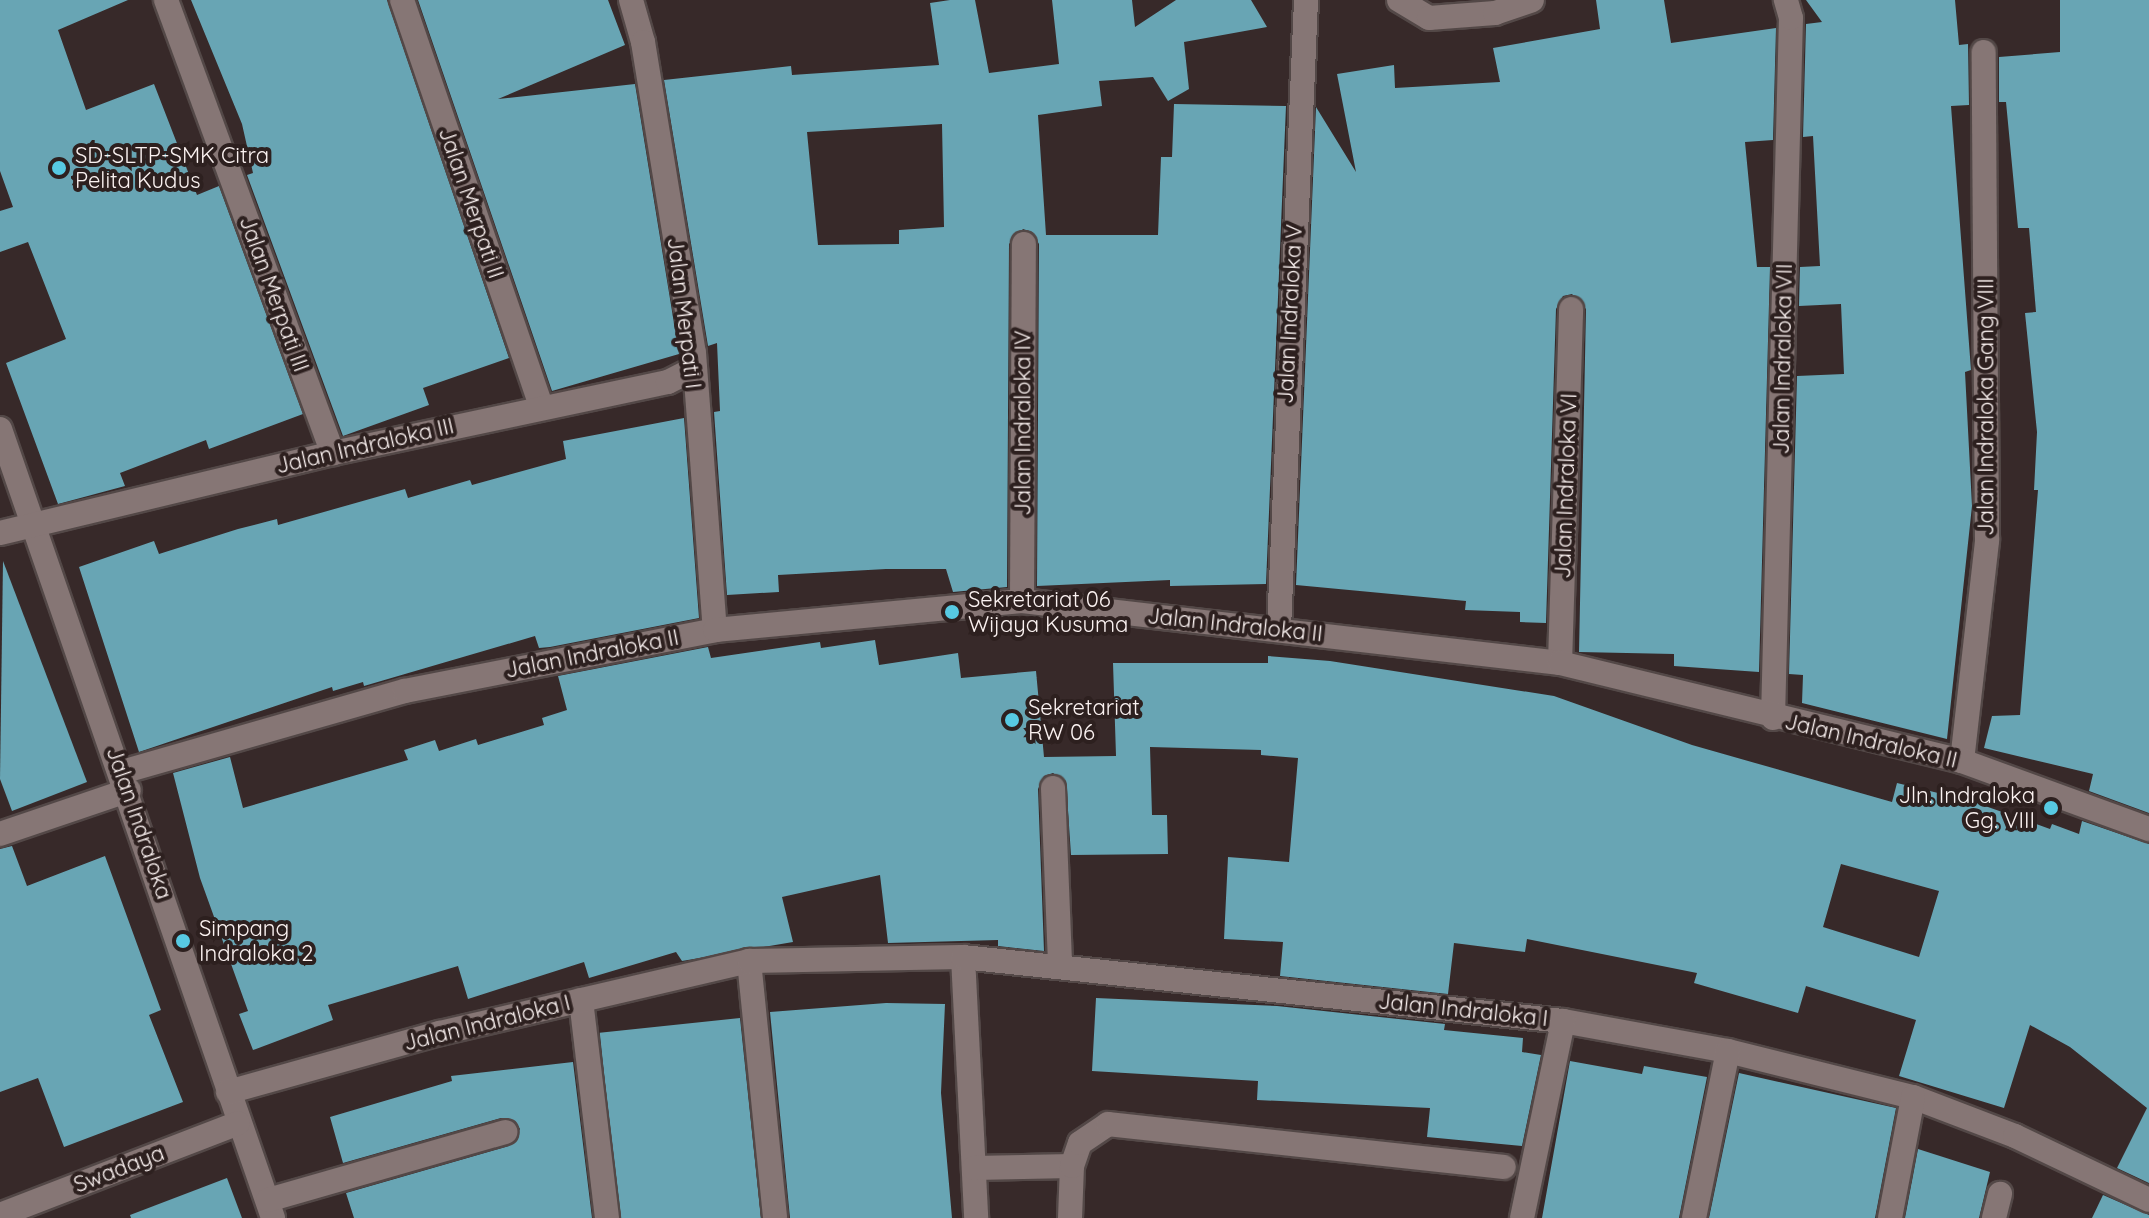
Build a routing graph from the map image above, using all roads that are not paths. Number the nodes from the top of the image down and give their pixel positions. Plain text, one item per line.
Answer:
1 (166, 0) edge
2 (402, 0) edge
3 (631, 0) edge
4 (1306, 0) edge
5 (1399, 0) edge
6 (1532, 0) edge
7 (1786, 0) edge
8 (1984, 52) dead end
9 (1024, 244) dead end
10 (1571, 309) dead end
11 (693, 369) junction
12 (541, 406) junction
13 (0, 429) edge
14 (333, 453) junction
15 (35, 524) junction
16 (0, 533) edge
17 (1022, 601) junction
18 (1279, 629) junction
19 (715, 630) junction
20 (1560, 663) junction
21 (1773, 718) junction
22 (1962, 761) junction
23 (125, 781) junction
24 (1053, 788) dead end
25 (2149, 829) edge
26 (0, 834) edge
27 (963, 957) junction
28 (749, 961) junction
29 (1060, 966) junction
30 (581, 1000) junction
31 (1563, 1021) junction
32 (1728, 1051) junction
33 (228, 1092) junction
34 (1913, 1097) junction
35 (238, 1123) junction
36 (505, 1132) dead end
37 (1072, 1166) junction
38 (1504, 1167) dead end
39 (974, 1168) junction
40 (2000, 1194) dead end
41 (2149, 1200) edge
42 (270, 1209) edge
43 (0, 1215) edge
44 (607, 1218) edge
45 (775, 1218) edge
46 (976, 1218) edge
47 (1070, 1218) edge
48 (1522, 1218) edge
49 (1694, 1218) edge
50 (1890, 1218) edge
51 (1994, 1218) edge

1 - 14 street, Jalan Merpati III
2 - 12 street, Jalan Merpati II
3 - 11 street, Jalan Merpati I
4 - 18 street, Jalan Indraloka V
5 - 6 street
7 - 21 street, Jalan Indraloka VII
8 - 22 street, Jalan Indraloka Gang VIII
9 - 17 street, Jalan Indraloka IV
10 - 20 street, Jalan Indraloka VI
11 - 12 street, Jalan Indraloka III
11 - 19 street, Jalan Merpati I
12 - 14 street, Jalan Indraloka III
13 - 15 street, Jalan Indraloka
14 - 15 street, Jalan Indraloka III
15 - 16 street, Jalan Indraloka III
15 - 23 street, Jalan Indraloka
17 - 18 street, Jalan Indraloka II
17 - 19 street, Jalan Indraloka II
18 - 20 street, Jalan Indraloka II
19 - 23 street, Jalan Indraloka II
20 - 21 street, Jalan Indraloka II
21 - 22 street, Jalan Indraloka II
22 - 25 street, Jalan Indraloka II
23 - 26 street, Jalan Indraloka II
23 - 33 street, Jalan Indraloka
24 - 29 street
27 - 28 street, Jalan Indraloka I
27 - 29 street, Jalan Indraloka I
27 - 39 street
28 - 30 street, Jalan Indraloka I
28 - 45 street
29 - 31 street, Jalan Indraloka I
30 - 33 street, Jalan Indraloka I
30 - 44 street
31 - 32 street, Jalan Indraloka I
31 - 48 street
32 - 34 street, Jalan Indraloka I
32 - 49 street
33 - 35 street, Jalan Indraloka
34 - 41 street, Jalan Indraloka I
34 - 50 street
35 - 42 street, Jalan Indraloka
35 - 43 street, Swadaya
36 - 42 street
37 - 38 street
37 - 39 street
37 - 47 street
39 - 46 street
40 - 51 street

